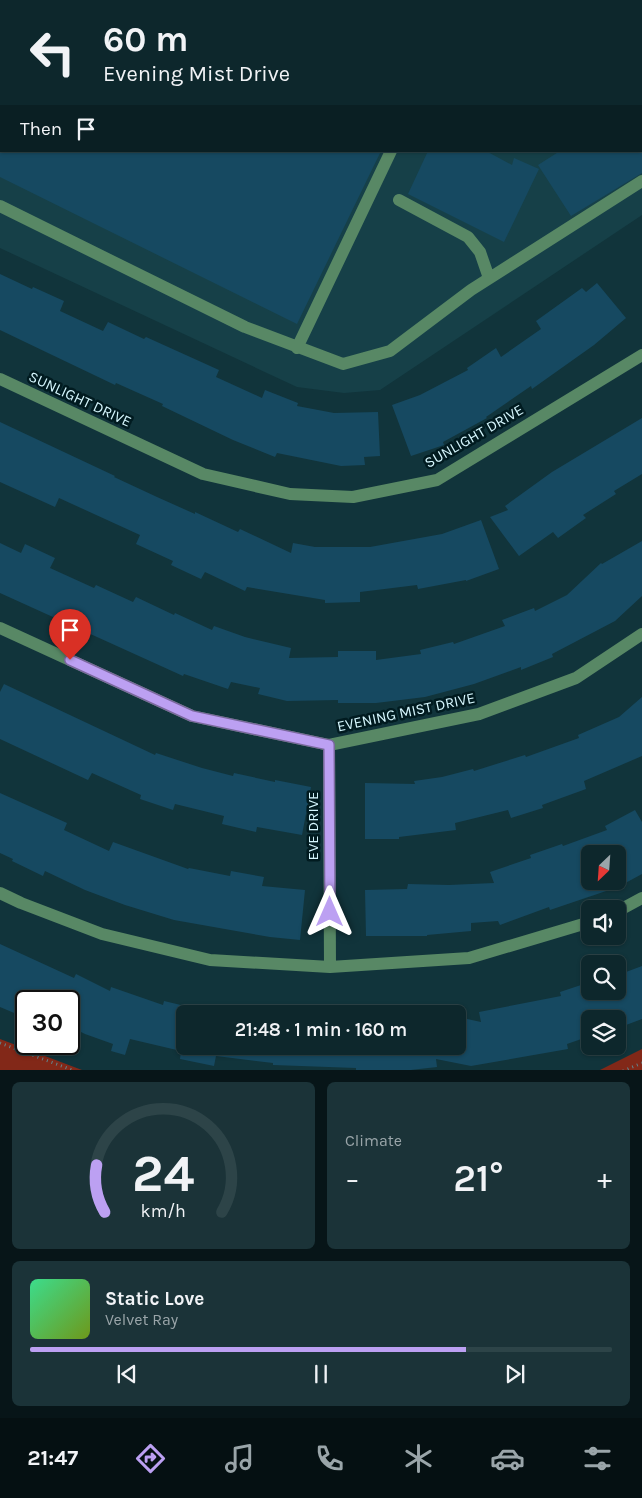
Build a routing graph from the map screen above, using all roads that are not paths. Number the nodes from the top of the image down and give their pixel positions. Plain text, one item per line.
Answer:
1 (391, 152) edge
2 (642, 180) edge
3 (399, 200) dead end
4 (0, 206) edge
5 (489, 278) junction
6 (297, 348) junction
7 (642, 355) edge
8 (0, 379) edge
9 (0, 628) edge
10 (642, 634) edge
11 (329, 745) junction
12 (0, 893) edge
13 (642, 898) edge
14 (626, 907) edge
15 (581, 925) edge
16 (330, 967) junction

1 - 6 street
2 - 5 street
3 - 5 street
4 - 6 street
5 - 6 street
7 - 8 street, SUNLIGHT DRIVE
9 - 11 street, EVENING MIST DRIVE
10 - 11 street, EVENING MIST DRIVE
11 - 16 street, EVE DRIVE
12 - 16 street
13 - 14 street
15 - 16 street

